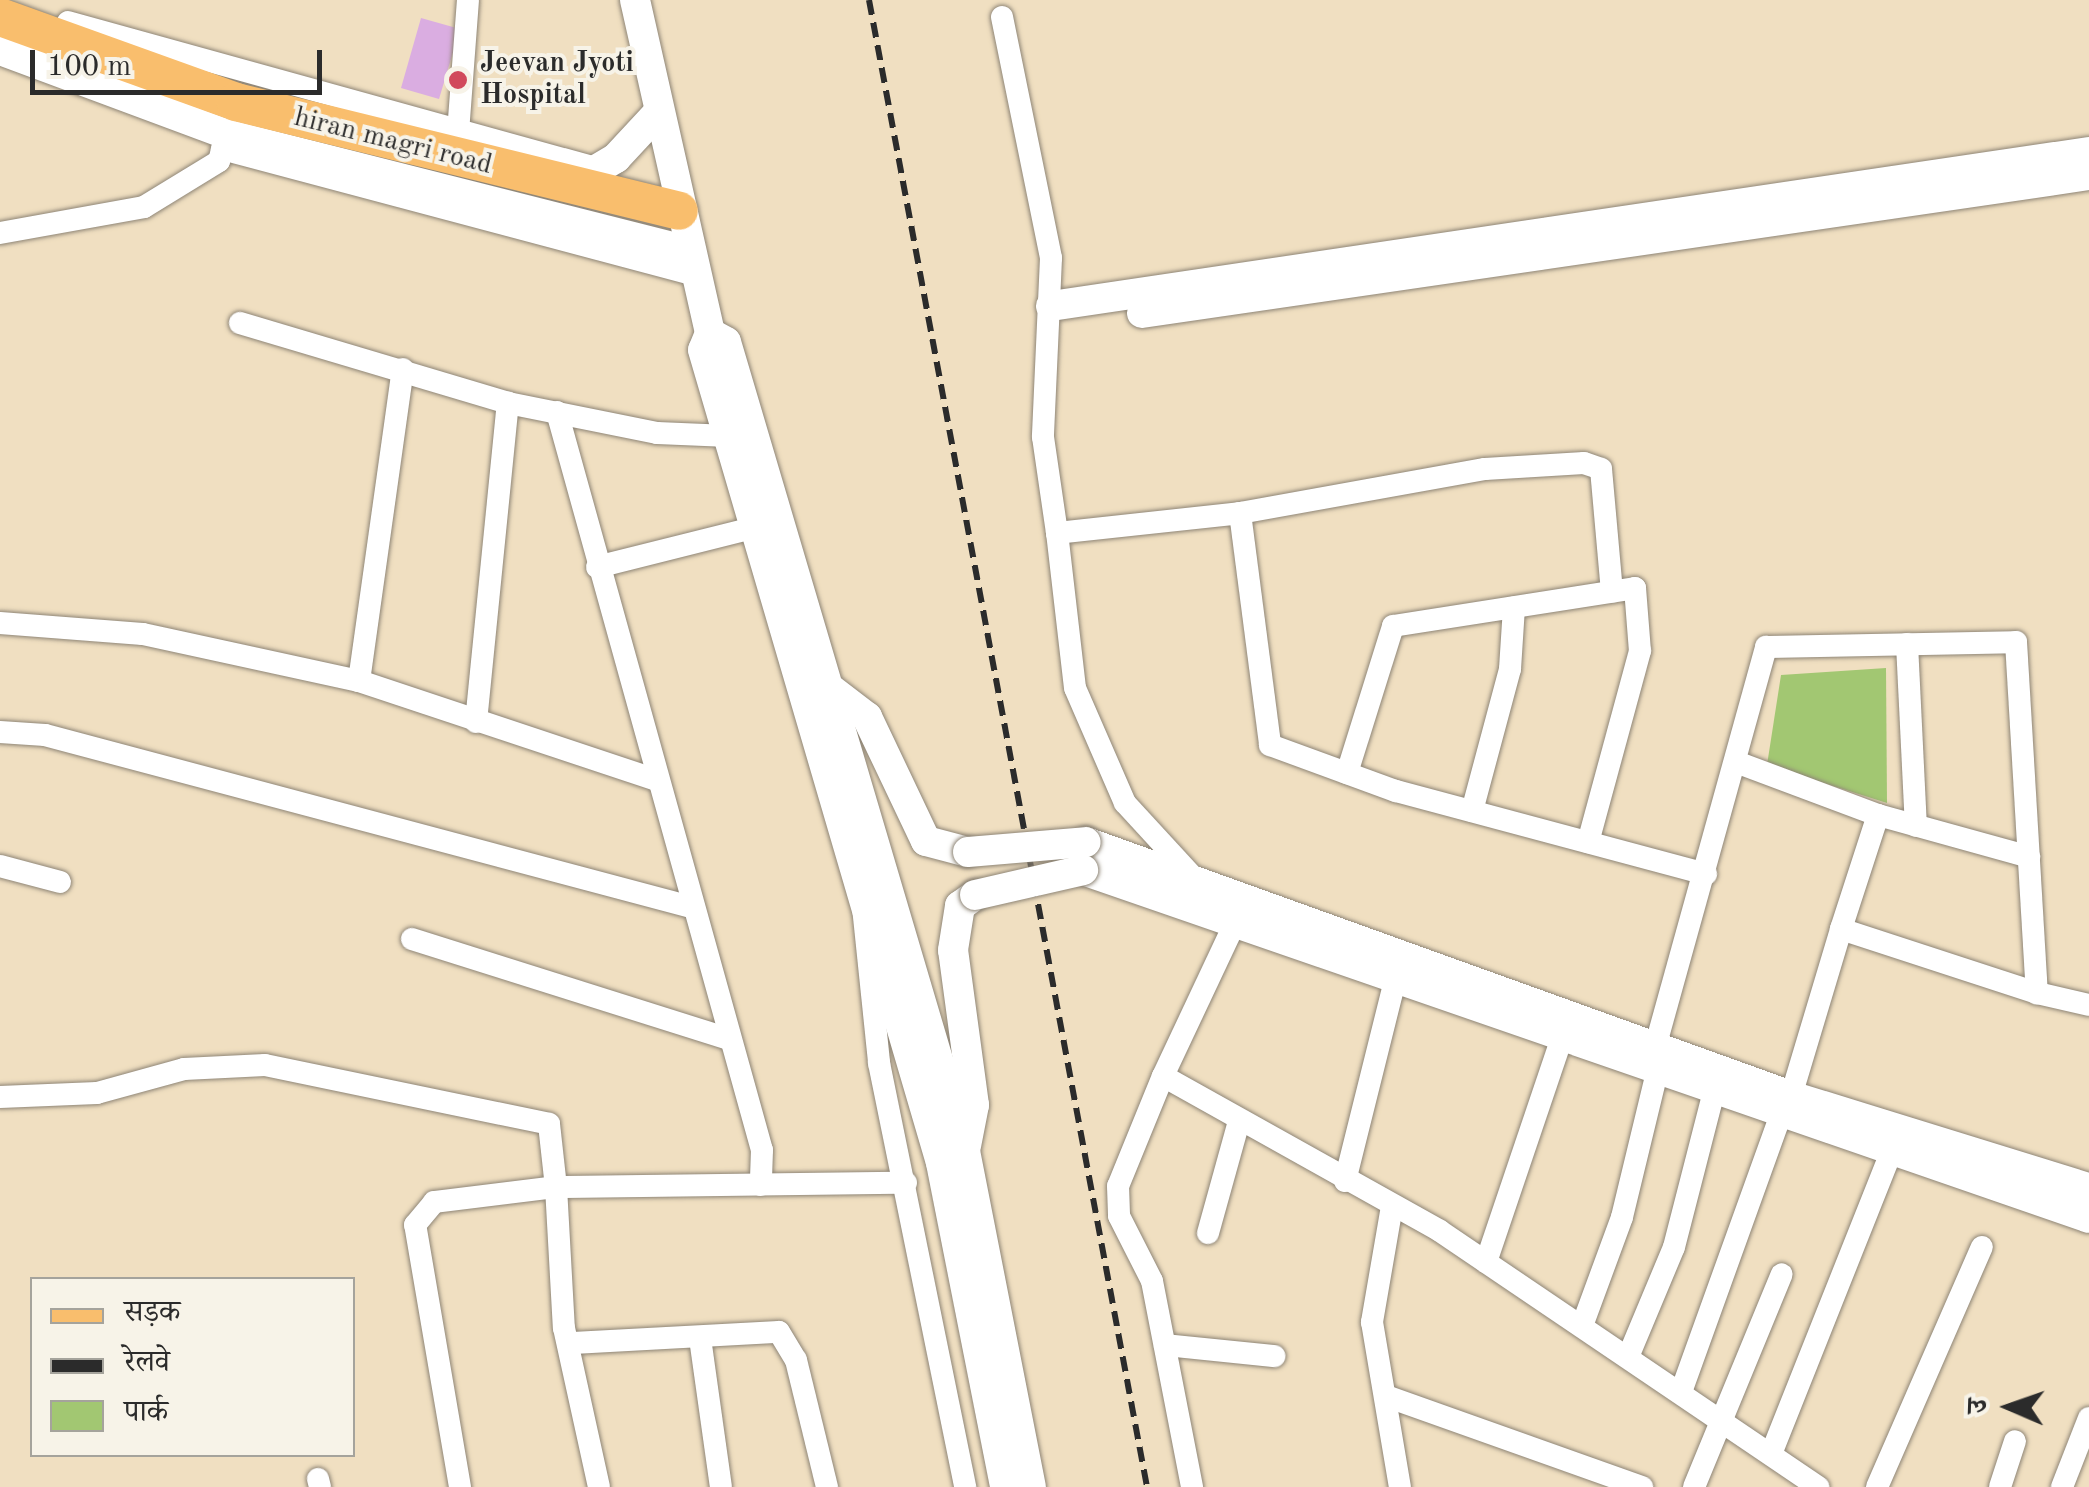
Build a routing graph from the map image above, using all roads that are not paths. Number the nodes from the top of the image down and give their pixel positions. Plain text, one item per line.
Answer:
1 (6, 0) edge
2 (468, 0) edge
3 (635, 0) edge
4 (0, 6) edge
5 (0, 16) edge
6 (1002, 17) dead end
7 (0, 50) edge
8 (656, 115) junction
9 (229, 124) junction
10 (457, 146) junction
11 (2089, 152) edge
12 (2089, 175) edge
13 (584, 177) junction
14 (679, 211) junction
15 (0, 233) edge
16 (691, 262) junction
17 (1050, 316) junction
18 (240, 323) dead end
19 (710, 332) junction
20 (403, 369) junction
21 (508, 403) junction
22 (556, 412) junction
23 (729, 436) junction
24 (1240, 512) junction
25 (756, 526) junction
26 (1057, 533) junction
27 (597, 567) junction
28 (1612, 592) junction
29 (1514, 607) junction
30 (0, 623) edge
31 (1908, 644) junction
32 (358, 681) junction
33 (829, 688) junction
34 (476, 722) junction
35 (0, 732) edge
36 (1736, 762) junction
37 (1348, 773) junction
38 (653, 779) junction
39 (1472, 811) junction
40 (1878, 815) junction
41 (1916, 826) junction
42 (1588, 842) junction
43 (1085, 856) junction
44 (2029, 856) junction
45 (0, 866) edge
46 (1706, 874) junction
47 (1195, 880) junction
48 (60, 882) dead end
49 (866, 899) junction
50 (691, 908) junction
51 (1236, 923) junction
52 (1841, 929) junction
53 (412, 939) dead end
54 (1394, 984) junction
55 (2037, 993) junction
56 (2089, 1005) edge
57 (729, 1040) junction
58 (1561, 1042) junction
59 (1654, 1062) junction
60 (1163, 1076) junction
61 (1712, 1095) junction
62 (0, 1097) edge
63 (1786, 1106) junction
64 (1238, 1124) junction
65 (964, 1151) junction
66 (1890, 1155) junction
67 (1344, 1181) junction
68 (906, 1183) junction
69 (760, 1185) junction
70 (556, 1188) junction
71 (2089, 1188) edge
72 (1392, 1206) junction
73 (2089, 1218) edge
74 (1208, 1233) dead end
75 (1982, 1247) dead end
76 (1486, 1262) junction
77 (1782, 1274) dead end
78 (1582, 1326) junction
79 (700, 1338) junction
80 (573, 1342) junction
81 (1164, 1344) junction
82 (1274, 1356) dead end
83 (1628, 1356) junction
84 (1681, 1392) junction
85 (1386, 1396) junction
86 (2089, 1418) edge
87 (1722, 1421) junction
88 (2015, 1441) dead end
89 (1771, 1454) junction
90 (460, 1487) edge
91 (599, 1487) edge
92 (722, 1487) edge
93 (826, 1487) edge
94 (965, 1487) edge
95 (1005, 1487) edge
96 (1031, 1487) edge
97 (1192, 1487) edge
98 (1400, 1487) edge
99 (1642, 1487) edge
100 (1694, 1487) edge
101 (1818, 1487) edge
102 (1877, 1487) edge
103 (2000, 1487) edge
104 (2062, 1487) edge

1 - 4 street
1 - 9 street
2 - 10 street
3 - 8 street
5 - 9 main road, hiran magri road
6 - 17 street
7 - 9 street
8 - 13 street
8 - 14 street
9 - 10 main road, hiran magri road
9 - 15 street
9 - 16 street
9 - 16 street
10 - 13 main road, hiran magri road
11 - 17 street
12 - 17 street
13 - 14 main road, hiran magri road
14 - 16 street
16 - 19 street
17 - 26 street
18 - 20 street
19 - 23 street
19 - 33 street
20 - 21 street
20 - 32 street
21 - 22 street
21 - 34 street
22 - 23 street
22 - 27 street
23 - 25 street
24 - 26 street
24 - 28 street
24 - 37 street
25 - 27 street
25 - 49 street
26 - 47 street
27 - 38 street
28 - 29 street
28 - 42 street
29 - 37 street
29 - 39 street
30 - 32 street
31 - 36 street
31 - 41 street
31 - 44 street
32 - 34 street
33 - 43 street, bridge
33 - 65 street
34 - 38 street
35 - 50 street
36 - 40 street
36 - 46 street
37 - 39 street
38 - 50 street
39 - 42 street
40 - 41 street
40 - 52 street
41 - 44 street
42 - 46 street
43 - 47 street
43 - 51 street
43 - 65 street, bridge
44 - 55 street
45 - 48 street
46 - 59 street
47 - 59 street
49 - 68 street
49 - 95 street
50 - 57 street
51 - 54 street
51 - 60 street
52 - 55 street
52 - 63 street
53 - 57 street
54 - 58 street
54 - 67 street
55 - 56 street
57 - 69 street
58 - 59 street
58 - 76 street
59 - 61 street
59 - 63 street
59 - 78 street
60 - 64 street
60 - 81 street
61 - 63 street
61 - 83 street
62 - 70 street
63 - 66 street
63 - 71 street
63 - 84 street
64 - 67 street
64 - 74 street
65 - 96 street
66 - 73 street
66 - 89 street
67 - 72 street
68 - 69 street
68 - 94 street
69 - 70 street
70 - 80 street
70 - 90 street
72 - 76 street
72 - 85 street
75 - 102 street
76 - 78 street
77 - 87 street
78 - 83 street
79 - 80 street
79 - 92 street
79 - 93 street
80 - 91 street
81 - 82 street
81 - 97 street
83 - 84 street
84 - 87 street
85 - 98 street
85 - 99 street
86 - 104 street
87 - 89 street
87 - 100 street
88 - 103 street
89 - 101 street

